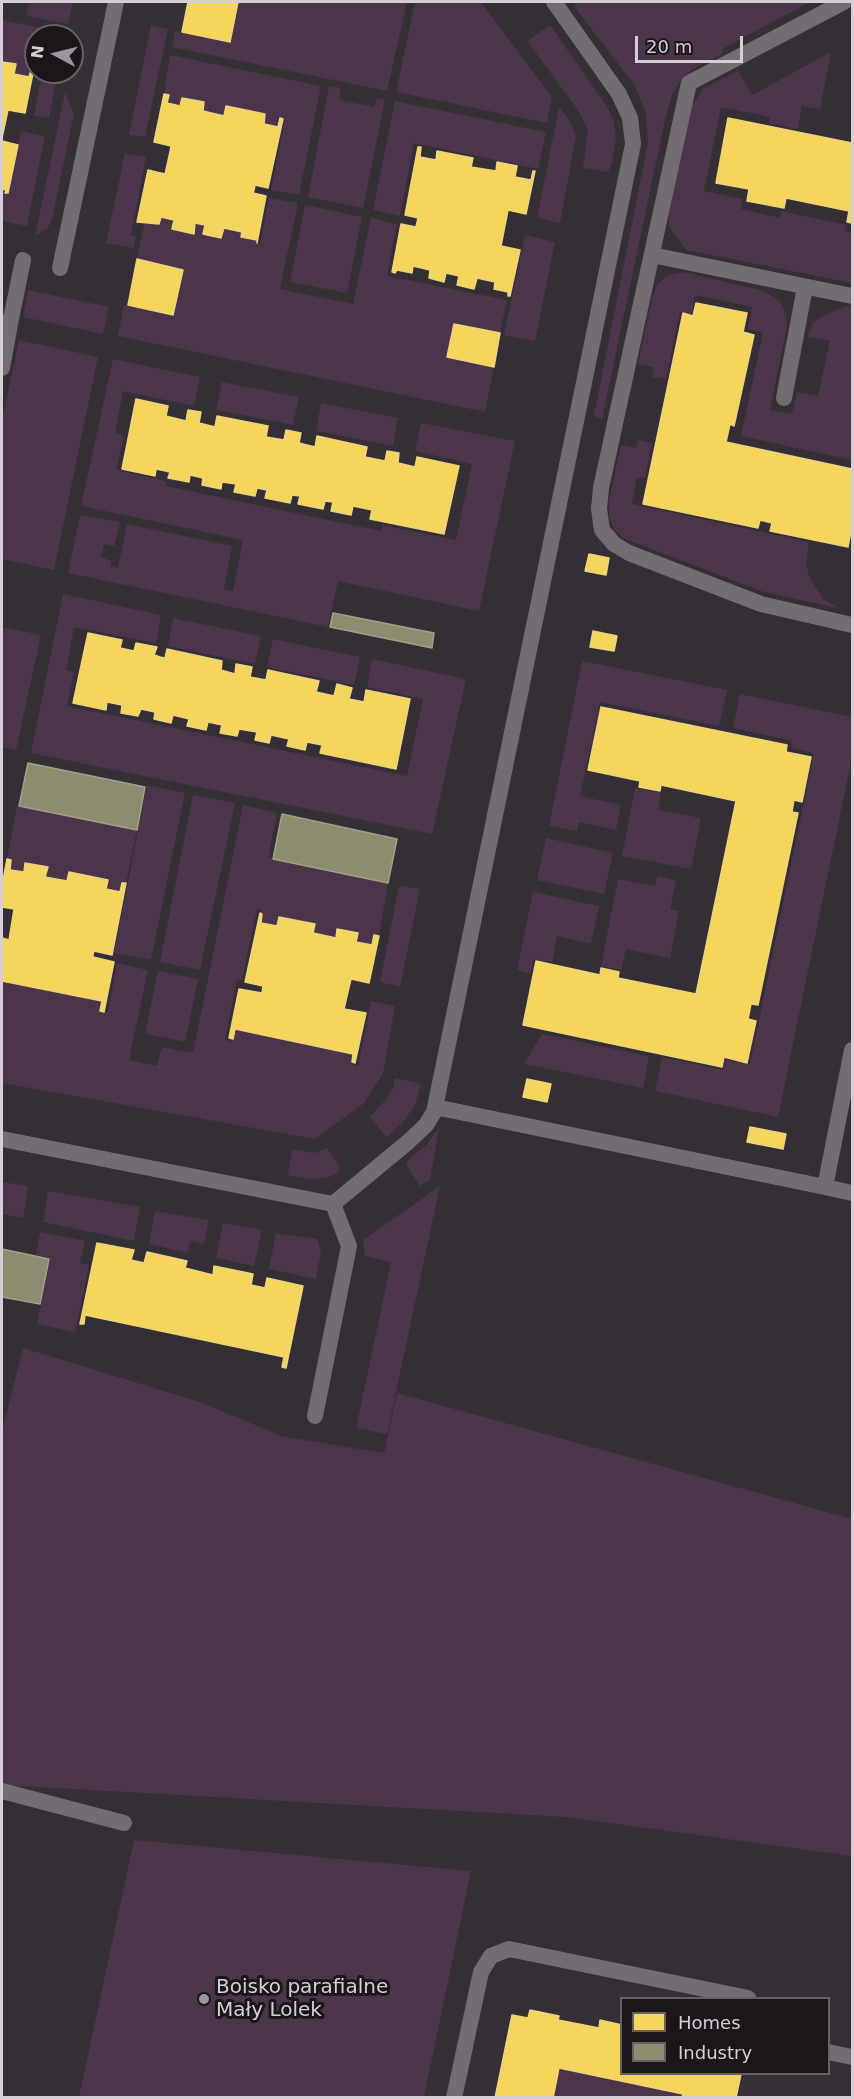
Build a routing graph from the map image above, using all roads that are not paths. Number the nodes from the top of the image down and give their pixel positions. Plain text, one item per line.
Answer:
1 (116, 2) edge
2 (554, 2) edge
3 (844, 2) edge
4 (652, 255) junction
5 (23, 260) dead end
6 (60, 268) dead end
7 (805, 286) junction
8 (852, 296) edge
9 (6, 323) edge
10 (2, 368) edge
11 (784, 398) dead end
12 (852, 625) edge
13 (852, 1050) edge
14 (435, 1107) junction
15 (2, 1139) edge
16 (825, 1187) junction
17 (852, 1193) edge
18 (333, 1204) junction
19 (315, 1416) dead end
20 (2, 1791) edge
21 (124, 1823) dead end
22 (743, 1997) edge
23 (830, 2052) edge
24 (852, 2057) edge
25 (454, 2097) edge

1 - 6 lane
2 - 14 lane
3 - 4 lane
4 - 7 lane
4 - 12 lane
5 - 9 lane
7 - 8 lane
7 - 11 lane
9 - 10 lane
13 - 16 lane
14 - 16 lane
14 - 18 lane
15 - 18 lane
16 - 17 lane
18 - 19 lane
20 - 21 lane
22 - 25 lane
23 - 24 lane

